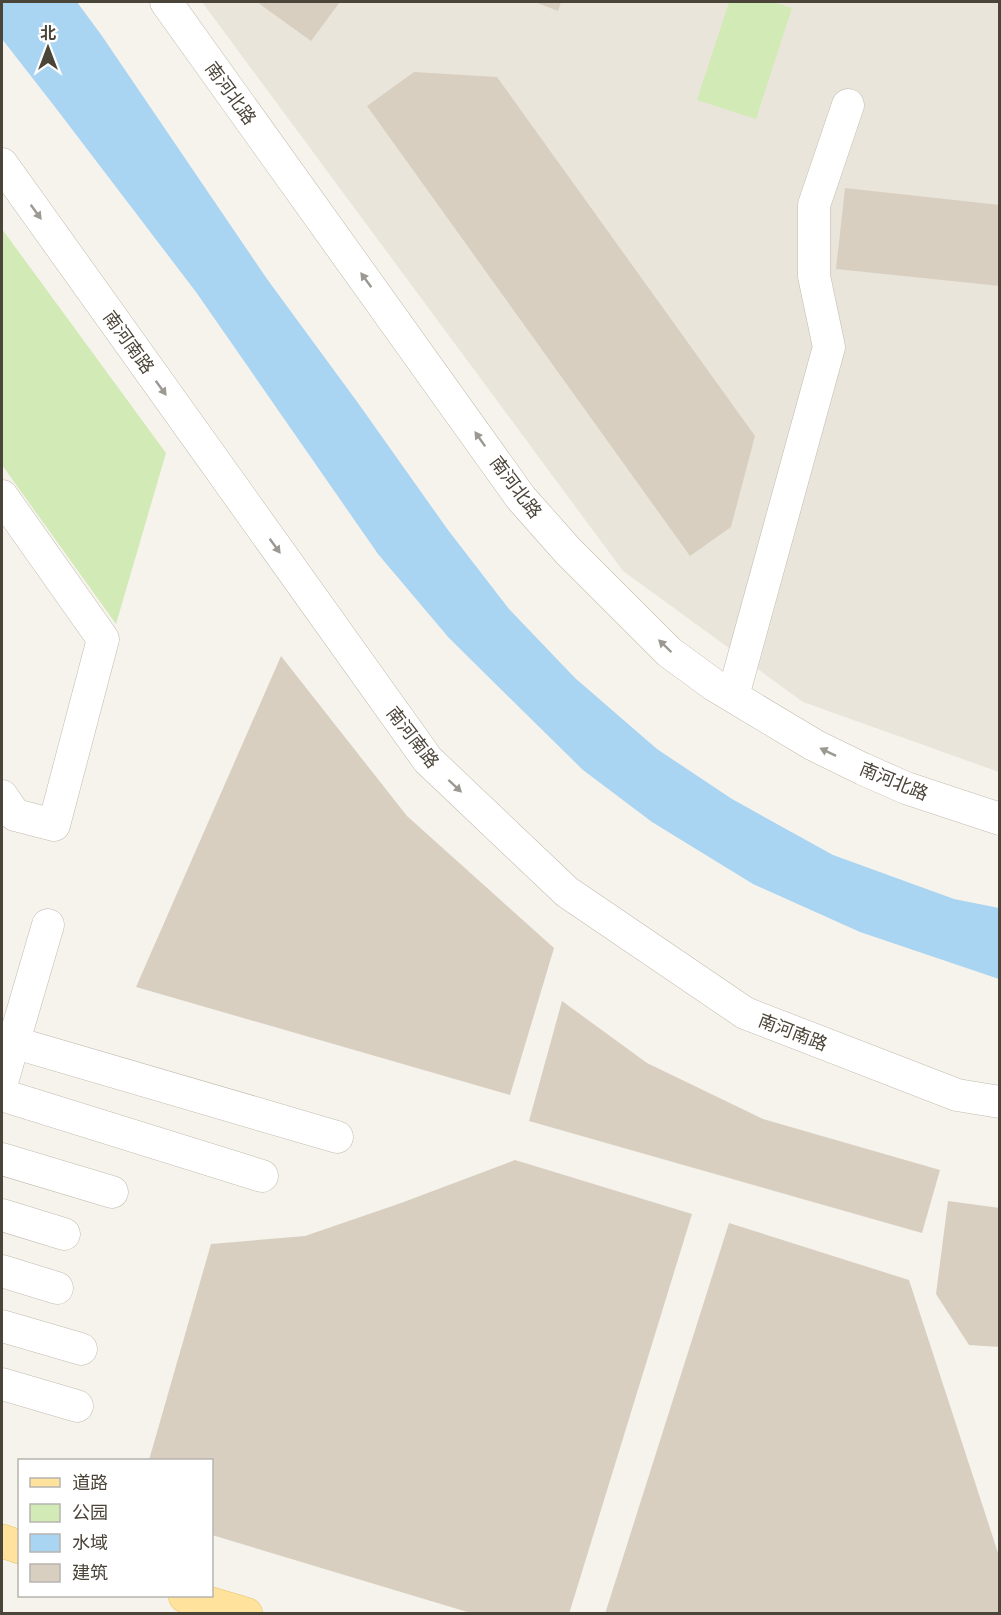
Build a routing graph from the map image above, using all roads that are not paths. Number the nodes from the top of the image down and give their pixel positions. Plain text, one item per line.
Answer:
1 (166, 2) edge
2 (848, 105) dead end
3 (2, 164) edge
4 (2, 495) edge
5 (733, 696) junction
6 (2, 796) edge
7 (999, 819) edge
8 (48, 925) dead end
9 (7, 1041) edge
10 (2, 1082) edge
11 (2, 1095) edge
12 (999, 1102) edge
13 (337, 1137) dead end
14 (2, 1159) edge
15 (262, 1176) dead end
16 (112, 1192) dead end
17 (2, 1215) edge
18 (64, 1234) dead end
19 (2, 1271) edge
20 (57, 1288) dead end
21 (2, 1326) edge
22 (81, 1350) dead end
23 (2, 1384) edge
24 (77, 1406) dead end
25 (2, 1541) edge
26 (18, 1546) edge
27 (188, 1597) edge
28 (234, 1612) edge

5 -> 1 street, 南河北路
2 - 5 street
3 -> 12 street, 南河南路
4 - 6 street
7 -> 5 street, 南河北路
8 - 9 street
9 - 10 street
9 - 13 street
11 - 15 street
14 - 16 street
17 - 18 street
19 - 20 street
21 - 22 street
23 - 24 street
25 - 26 main road
27 - 28 main road

